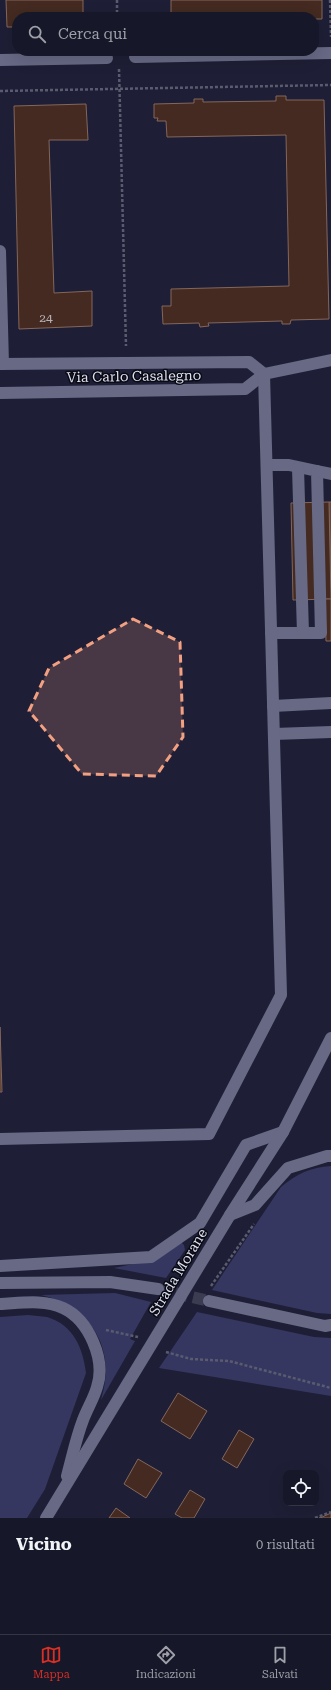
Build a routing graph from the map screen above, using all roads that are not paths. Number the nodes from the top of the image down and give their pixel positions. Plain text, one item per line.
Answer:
1 (319, 53) edge
2 (331, 53) edge
3 (183, 56) edge
4 (134, 57) dead end
5 (107, 58) dead end
6 (0, 60) edge
7 (0, 251) edge
8 (331, 360) edge
9 (1, 364) edge
10 (264, 374) junction
11 (0, 393) edge
12 (267, 465) junction
13 (298, 468) junction
14 (317, 471) junction
15 (331, 474) edge
16 (326, 632) edge
17 (271, 633) junction
18 (303, 633) junction
19 (330, 702) edge
20 (273, 706) junction
21 (331, 732) edge
22 (310, 733) junction
23 (274, 734) junction
24 (331, 741) edge
25 (331, 1038) edge
26 (283, 1132) junction
27 (0, 1139) edge
28 (331, 1156) edge
29 (230, 1215) junction
30 (0, 1266) edge
31 (0, 1283) edge
32 (158, 1289) tunnel mouth
33 (209, 1301) tunnel mouth
34 (0, 1304) edge
35 (331, 1326) edge
36 (63, 1491) junction
37 (46, 1518) edge

1 - 2 street
3 - 4 street
5 - 6 street
7 - 9 street
8 - 10 street, Via Carlo Casalegno
9 - 10 street, Via Carlo Casalegno
10 - 11 street, Via Carlo Casalegno
10 - 12 street
12 - 13 street
12 - 17 street
13 - 14 street
13 - 18 street
14 - 15 street
14 - 16 street
16 - 18 street
17 - 18 street
17 - 20 street
19 - 20 street
20 - 23 street
21 - 22 street
22 - 23 street
22 - 24 street
23 - 27 street
25 - 26 street, Strada Morane
26 - 29 street, Strada Morane
26 - 30 street
28 - 29 street
29 - 36 street, Strada Morane
31 - 32 street
33 - 35 street
34 - 36 street
36 - 37 street, Strada Morane

